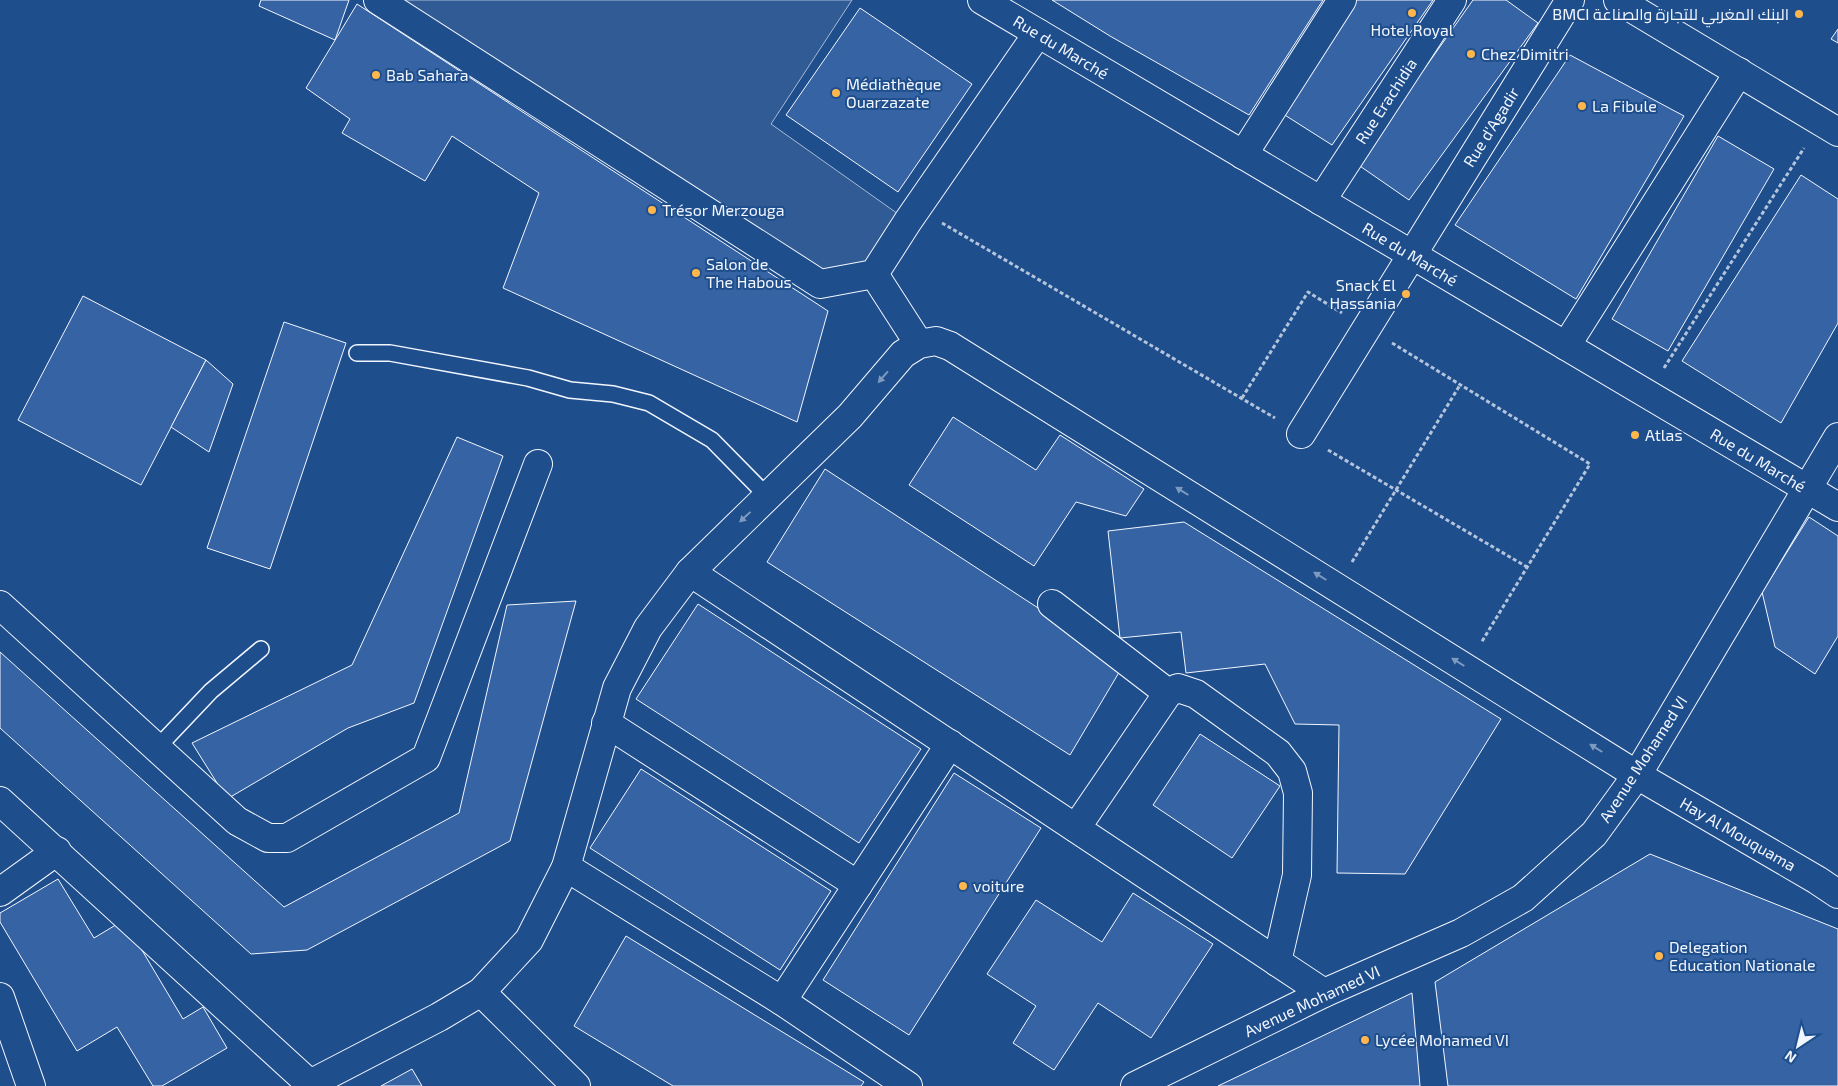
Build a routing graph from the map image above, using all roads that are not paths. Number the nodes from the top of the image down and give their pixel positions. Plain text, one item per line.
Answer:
1 (378, 0) edge
2 (982, 0) edge
3 (1342, 0) edge
4 (1452, 0) edge
5 (1570, 0) edge
6 (1618, 0) edge
7 (1038, 33) junction
8 (1739, 72) junction
9 (1829, 127) edge
10 (1243, 155) junction
11 (1321, 201) junction
12 (1411, 254) junction
13 (874, 274) junction
14 (919, 344) junction
15 (1566, 346) junction
16 (357, 353) dead end
17 (1301, 434) road end
18 (1838, 437) edge
19 (538, 464) dead end
20 (1809, 490) junction
21 (767, 496) junction
22 (1838, 508) edge
23 (690, 572) junction
24 (0, 604) edge
25 (1052, 604) dead end
26 (261, 649) dead end
27 (1168, 693) junction
28 (606, 723) junction
29 (950, 744) junction
30 (157, 748) junction
31 (1637, 775) junction
32 (0, 802) edge
33 (1076, 828) junction
34 (57, 852) junction
35 (566, 866) junction
36 (858, 885) junction
37 (0, 892) edge
38 (1838, 894) edge
39 (1276, 962) junction
40 (481, 992) junction
41 (1324, 994) junction
42 (0, 997) edge
43 (782, 1001) junction
44 (309, 1085) edge
45 (30, 1086) edge
46 (576, 1086) edge
47 (908, 1086) edge
48 (1135, 1086) edge

1 - 13 street
2 - 7 street, Rue du Marché
3 - 10 street
4 - 11 street, Rue Erachidia
5 - 12 street, Rue d'Agadir
6 - 8 street
7 - 10 street, Rue du Marché
7 - 13 street
8 - 9 street
8 - 15 street
10 - 11 street, Rue du Marché
11 - 12 street, Rue du Marché
12 - 15 street, Rue du Marché
12 - 17 street, Rue d'Agadir
13 - 14 street
14 -> 21 street
31 -> 14 street, Hay Al Mouquama
15 - 20 street, Rue du Marché
16 - 21 lane
18 - 20 street, Avenue Mohamed VI
19 - 30 street
20 - 22 street, Rue du Marché
20 - 31 street, Avenue Mohamed VI
21 -> 23 street
23 - 28 street
23 - 29 street
24 - 30 street
25 - 27 street
26 - 30 lane
27 - 33 street
27 - 39 street
28 - 35 street
28 - 36 street
29 - 33 street
29 - 36 street
31 - 38 street, Hay Al Mouquama
31 - 41 street, Avenue Mohamed VI
32 - 34 street
33 - 39 street
34 - 37 street
34 - 44 street
35 - 40 street
35 - 43 street
36 - 43 street
39 - 41 street
40 - 44 street
40 - 46 street
41 - 48 street, Avenue Mohamed VI
42 - 45 street
43 - 47 street

